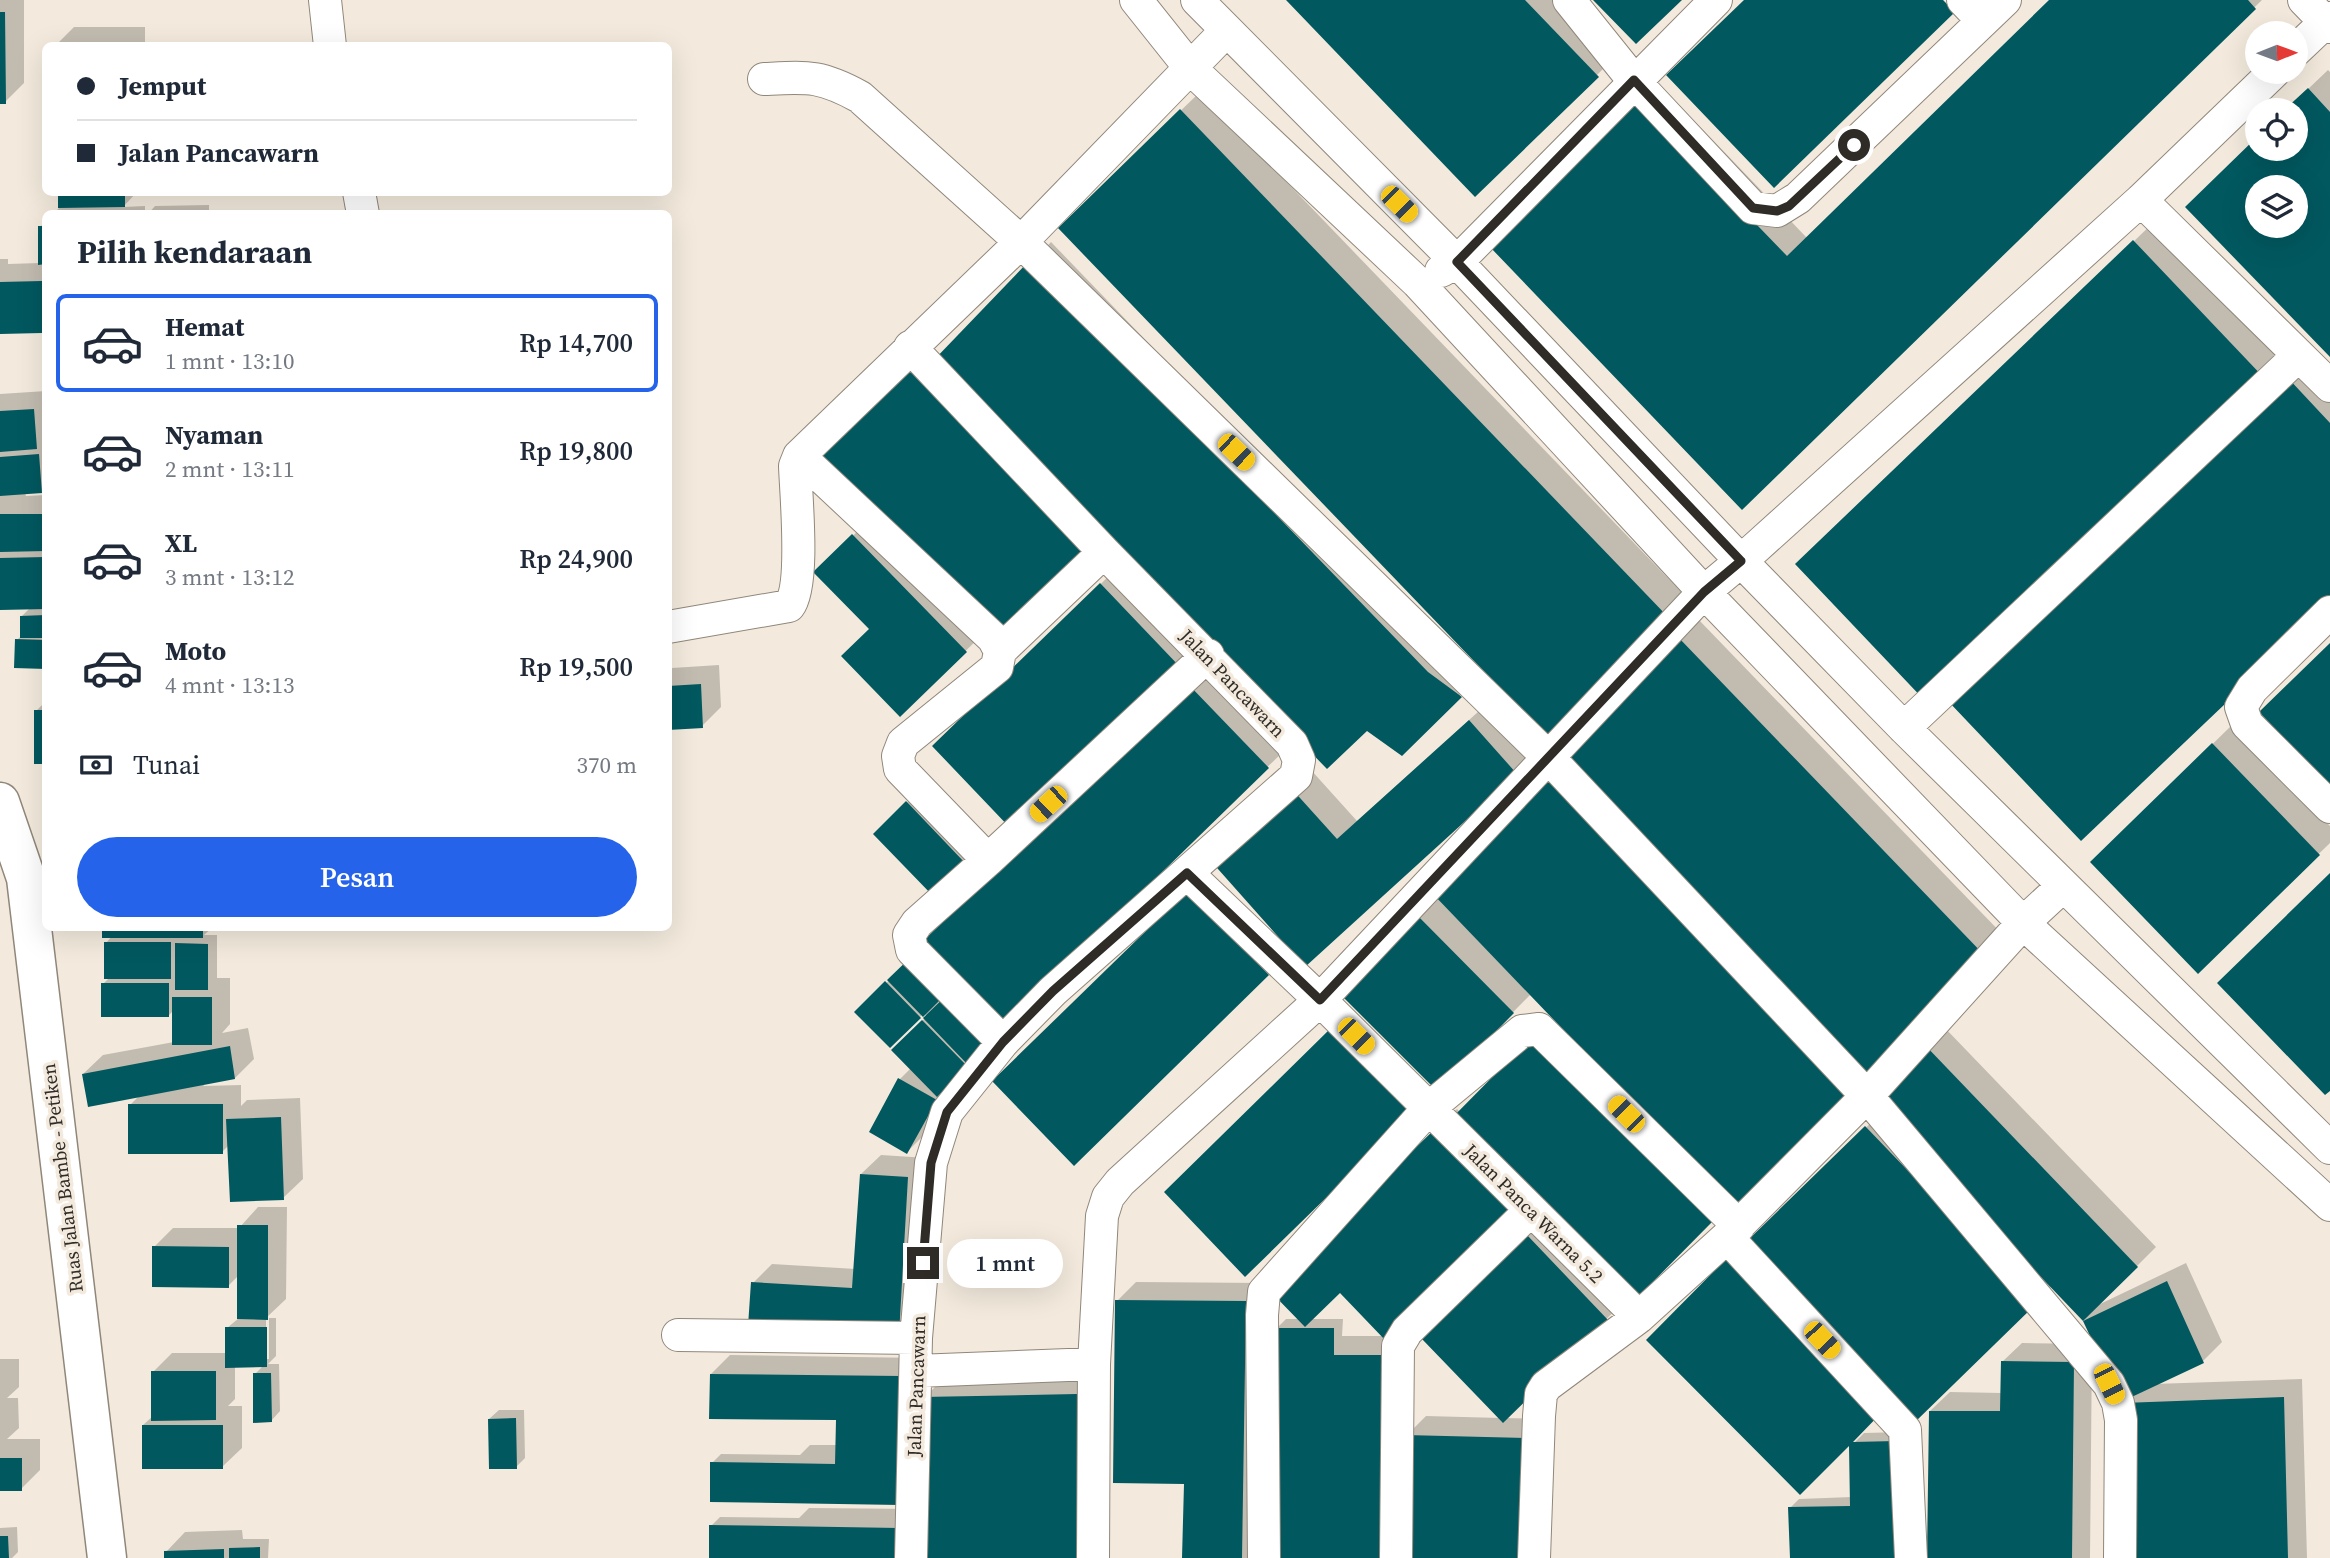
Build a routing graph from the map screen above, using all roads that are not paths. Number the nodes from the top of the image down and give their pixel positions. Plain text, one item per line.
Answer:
1 (326, 0) edge
2 (1136, 0) edge
3 (1197, 0) edge
4 (1569, 0) edge
5 (1716, 0) edge
6 (1984, 7) edge
7 (2322, 17) edge
8 (1226, 31) junction
9 (2308, 35) edge
10 (330, 42) edge
11 (1191, 69) junction
12 (764, 79) dead end
13 (1634, 80) junction
14 (2262, 84) edge
15 (2141, 200) junction
16 (1021, 242) junction
17 (1457, 262) junction
18 (1417, 282) junction
19 (910, 347) junction
20 (2298, 356) junction
21 (2330, 386) edge
22 (799, 456) junction
23 (1104, 552) junction
24 (1741, 561) junction
25 (1704, 592) junction
26 (2330, 612) edge
27 (672, 626) edge
28 (1000, 651) junction
29 (1208, 655) junction
30 (1904, 728) junction
31 (1549, 758) junction
32 (0, 802) edge
33 (2330, 807) edge
34 (988, 860) junction
35 (1187, 873) junction
36 (2063, 886) junction
37 (2022, 923) junction
38 (1320, 1000) junction
39 (1003, 1042) junction
40 (1867, 1096) junction
41 (1429, 1108) junction
42 (2330, 1148) edge
43 (2330, 1205) edge
44 (1531, 1210) junction
45 (1733, 1231) junction
46 (1639, 1317) junction
47 (678, 1335) dead end
48 (916, 1338) junction
49 (1094, 1364) junction
50 (916, 1371) junction
51 (107, 1558) edge
52 (911, 1558) edge
53 (1093, 1558) edge
54 (1264, 1558) edge
55 (1396, 1558) edge
56 (1534, 1558) edge
57 (1911, 1558) edge
58 (2120, 1558) edge

1 - 10 street
2 - 11 street
3 - 8 street
4 - 13 street
5 - 13 street
6 - 13 street
7 - 9 street
8 - 11 street
8 - 17 street
11 - 16 street
11 - 18 street
12 - 16 street
13 - 17 street
14 - 15 street
15 - 20 street
15 - 24 street
16 - 19 street
16 - 31 street
17 - 18 street
17 - 24 street
18 - 25 street
19 - 22 street
19 - 23 street, Jalan Pancawarn
20 - 21 street
20 - 30 street
22 - 27 street
22 - 28 street
23 - 28 street
23 - 29 street, Jalan Pancawarn
24 - 25 street
24 - 30 street
25 - 31 street
25 - 37 street
26 - 33 street
28 - 34 street
29 - 34 street
29 - 35 street, Jalan Pancawarn
30 - 36 street
31 - 38 street
31 - 40 street
32 - 51 main road, Ruas Jalan Bambe - Petiken
34 - 39 street
35 - 38 street, Jalan Panca Warna 5.2
35 - 39 street, Jalan Pancawarn
36 - 37 street
36 - 42 street
37 - 40 street
37 - 43 street
38 - 41 street, Jalan Panca Warna 5.2
38 - 49 street
39 - 48 street, Jalan Pancawarn
40 - 45 street
40 - 58 street
41 - 44 street, Jalan Panca Warna 5.2
41 - 45 street
41 - 54 street
44 - 46 street, Jalan Panca Warna 5.2
44 - 55 street
45 - 46 street
45 - 57 street
46 - 56 street
47 - 48 street
48 - 50 street, Jalan Pancawarn
49 - 50 street
49 - 53 street
50 - 52 street, Jalan Pancawarn

